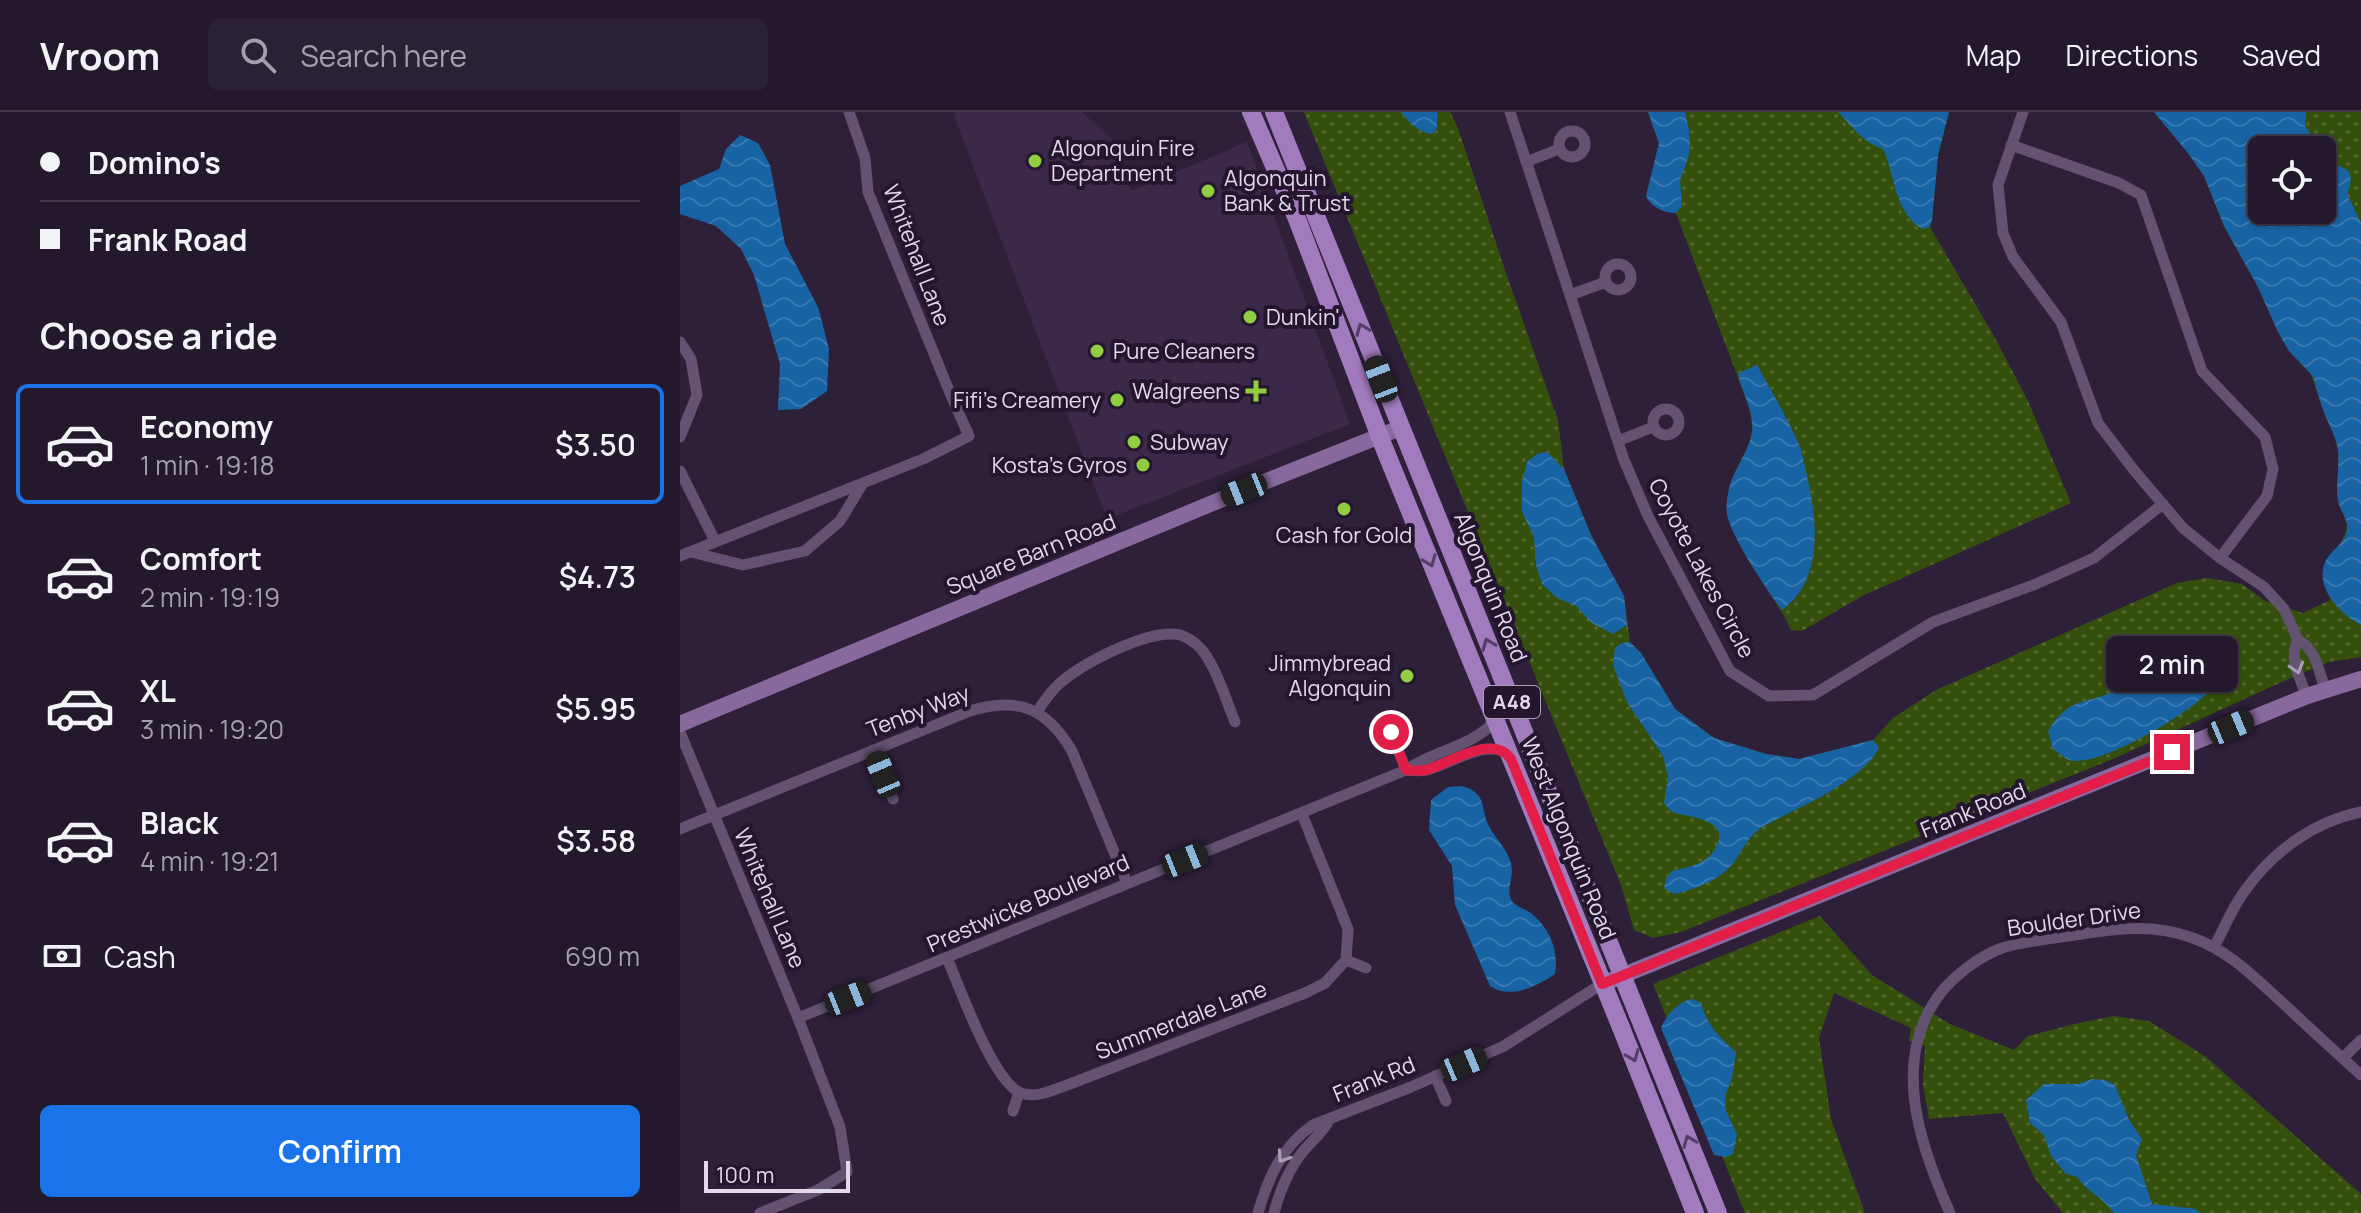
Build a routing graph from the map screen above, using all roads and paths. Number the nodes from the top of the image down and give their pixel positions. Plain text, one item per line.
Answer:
1 (849, 112) edge
2 (1251, 112) edge
3 (1274, 112) edge
4 (1510, 112) edge
5 (2023, 112) edge
6 (2011, 145) junction
7 (1559, 149) dead end
8 (1526, 162) junction
9 (1606, 282) dead end
10 (1570, 295) junction
11 (680, 342) edge
12 (1653, 427) dead end
13 (1400, 428) junction
14 (1380, 436) junction
15 (680, 437) edge
16 (1618, 441) junction
17 (680, 471) edge
18 (863, 483) junction
19 (2163, 504) junction
20 (715, 541) junction
21 (685, 554) edge
22 (2220, 558) junction
23 (2301, 641) junction
24 (2361, 679) edge
25 (2325, 689) junction
26 (2307, 696) junction
27 (1037, 712) junction
28 (1496, 720) junction
29 (1235, 722) dead end
30 (680, 724) edge
31 (680, 732) edge
32 (1391, 732) dead end
33 (873, 750) junction
34 (1511, 759) junction
35 (1406, 770) junction
36 (893, 799) dead end
37 (2361, 812) edge
38 (1302, 814) junction
39 (714, 815) junction
40 (680, 829) edge
41 (1127, 883) junction
42 (2214, 947) junction
43 (947, 958) junction
44 (1346, 960) junction
45 (1366, 968) dead end
46 (1621, 976) junction
47 (1602, 984) junction
48 (798, 1018) junction
49 (2361, 1040) edge
50 (2343, 1058) junction
51 (2361, 1075) edge
52 (1435, 1076) junction
53 (1019, 1092) junction
54 (1446, 1101) dead end
55 (1013, 1111) dead end
56 (1329, 1120) junction
57 (760, 1213) edge
58 (1258, 1213) edge
59 (1274, 1213) edge
60 (1695, 1213) edge
61 (1718, 1213) edge
62 (1950, 1213) edge

1 - 18 street, Whitehall Lane
2 - 14 main road, A48
13 -> 3 main road, Algonquin Road / A48
4 - 8 street, Coyote Lakes Circle
5 - 6 street
6 - 19 street
6 - 22 street
7 - 8 street
8 - 10 street, Coyote Lakes Circle
9 - 10 street
10 - 16 street, Coyote Lakes Circle
11 - 15 street
12 - 16 street
13 - 14 street, Square Barn Road
46 -> 13 main road, Algonquin Road / A48
14 -> 28 main road, West Algonquin Road / A48
14 - 30 street, Square Barn Road
16 - 19 street, Coyote Lakes Circle
17 - 20 street
18 - 20 street, Whitehall Lane
18 - 21 street, Whitehall Lane
19 - 22 street
20 - 21 street, Whitehall Lane
22 - 23 street
23 - 25 street
23 -> 26 street
24 - 25 street, Frank Road
25 - 26 street, Frank Road
26 - 46 street, Frank Road
27 - 29 street
27 - 33 street, Tenby Way
27 - 41 street
28 - 34 main road, West Algonquin Road / A48
28 - 35 street, Prestwicke Boulevard
31 - 39 street, Whitehall Lane
32 - 35 street
33 - 36 street
33 - 39 street, Tenby Way
34 - 35 street, Prestwicke Boulevard
34 - 47 main road, West Algonquin Road / A48
35 - 38 street, Prestwicke Boulevard
37 - 42 street
38 - 41 street, Prestwicke Boulevard
38 - 44 street
39 - 40 street, Tenby Way
39 - 48 street, Whitehall Lane
41 - 43 street, Prestwicke Boulevard
42 - 50 street, Boulder Drive
42 - 62 street, Boulder Drive
43 - 48 street, Prestwicke Boulevard
43 - 53 street
44 - 45 street
44 - 53 street, Summerdale Lane
46 - 47 street, Frank Road
61 -> 46 main road, Algonquin Road / A48
47 - 52 street, Frank Rd
47 -> 60 main road, West Algonquin Road / A48
48 - 57 street, Whitehall Lane
49 - 50 street
50 - 51 street, Boulder Drive
52 - 54 street
52 - 56 street, Frank Rd
53 - 55 street
56 -> 58 street, Frank Rd
56 - 59 street, Frank Rd

